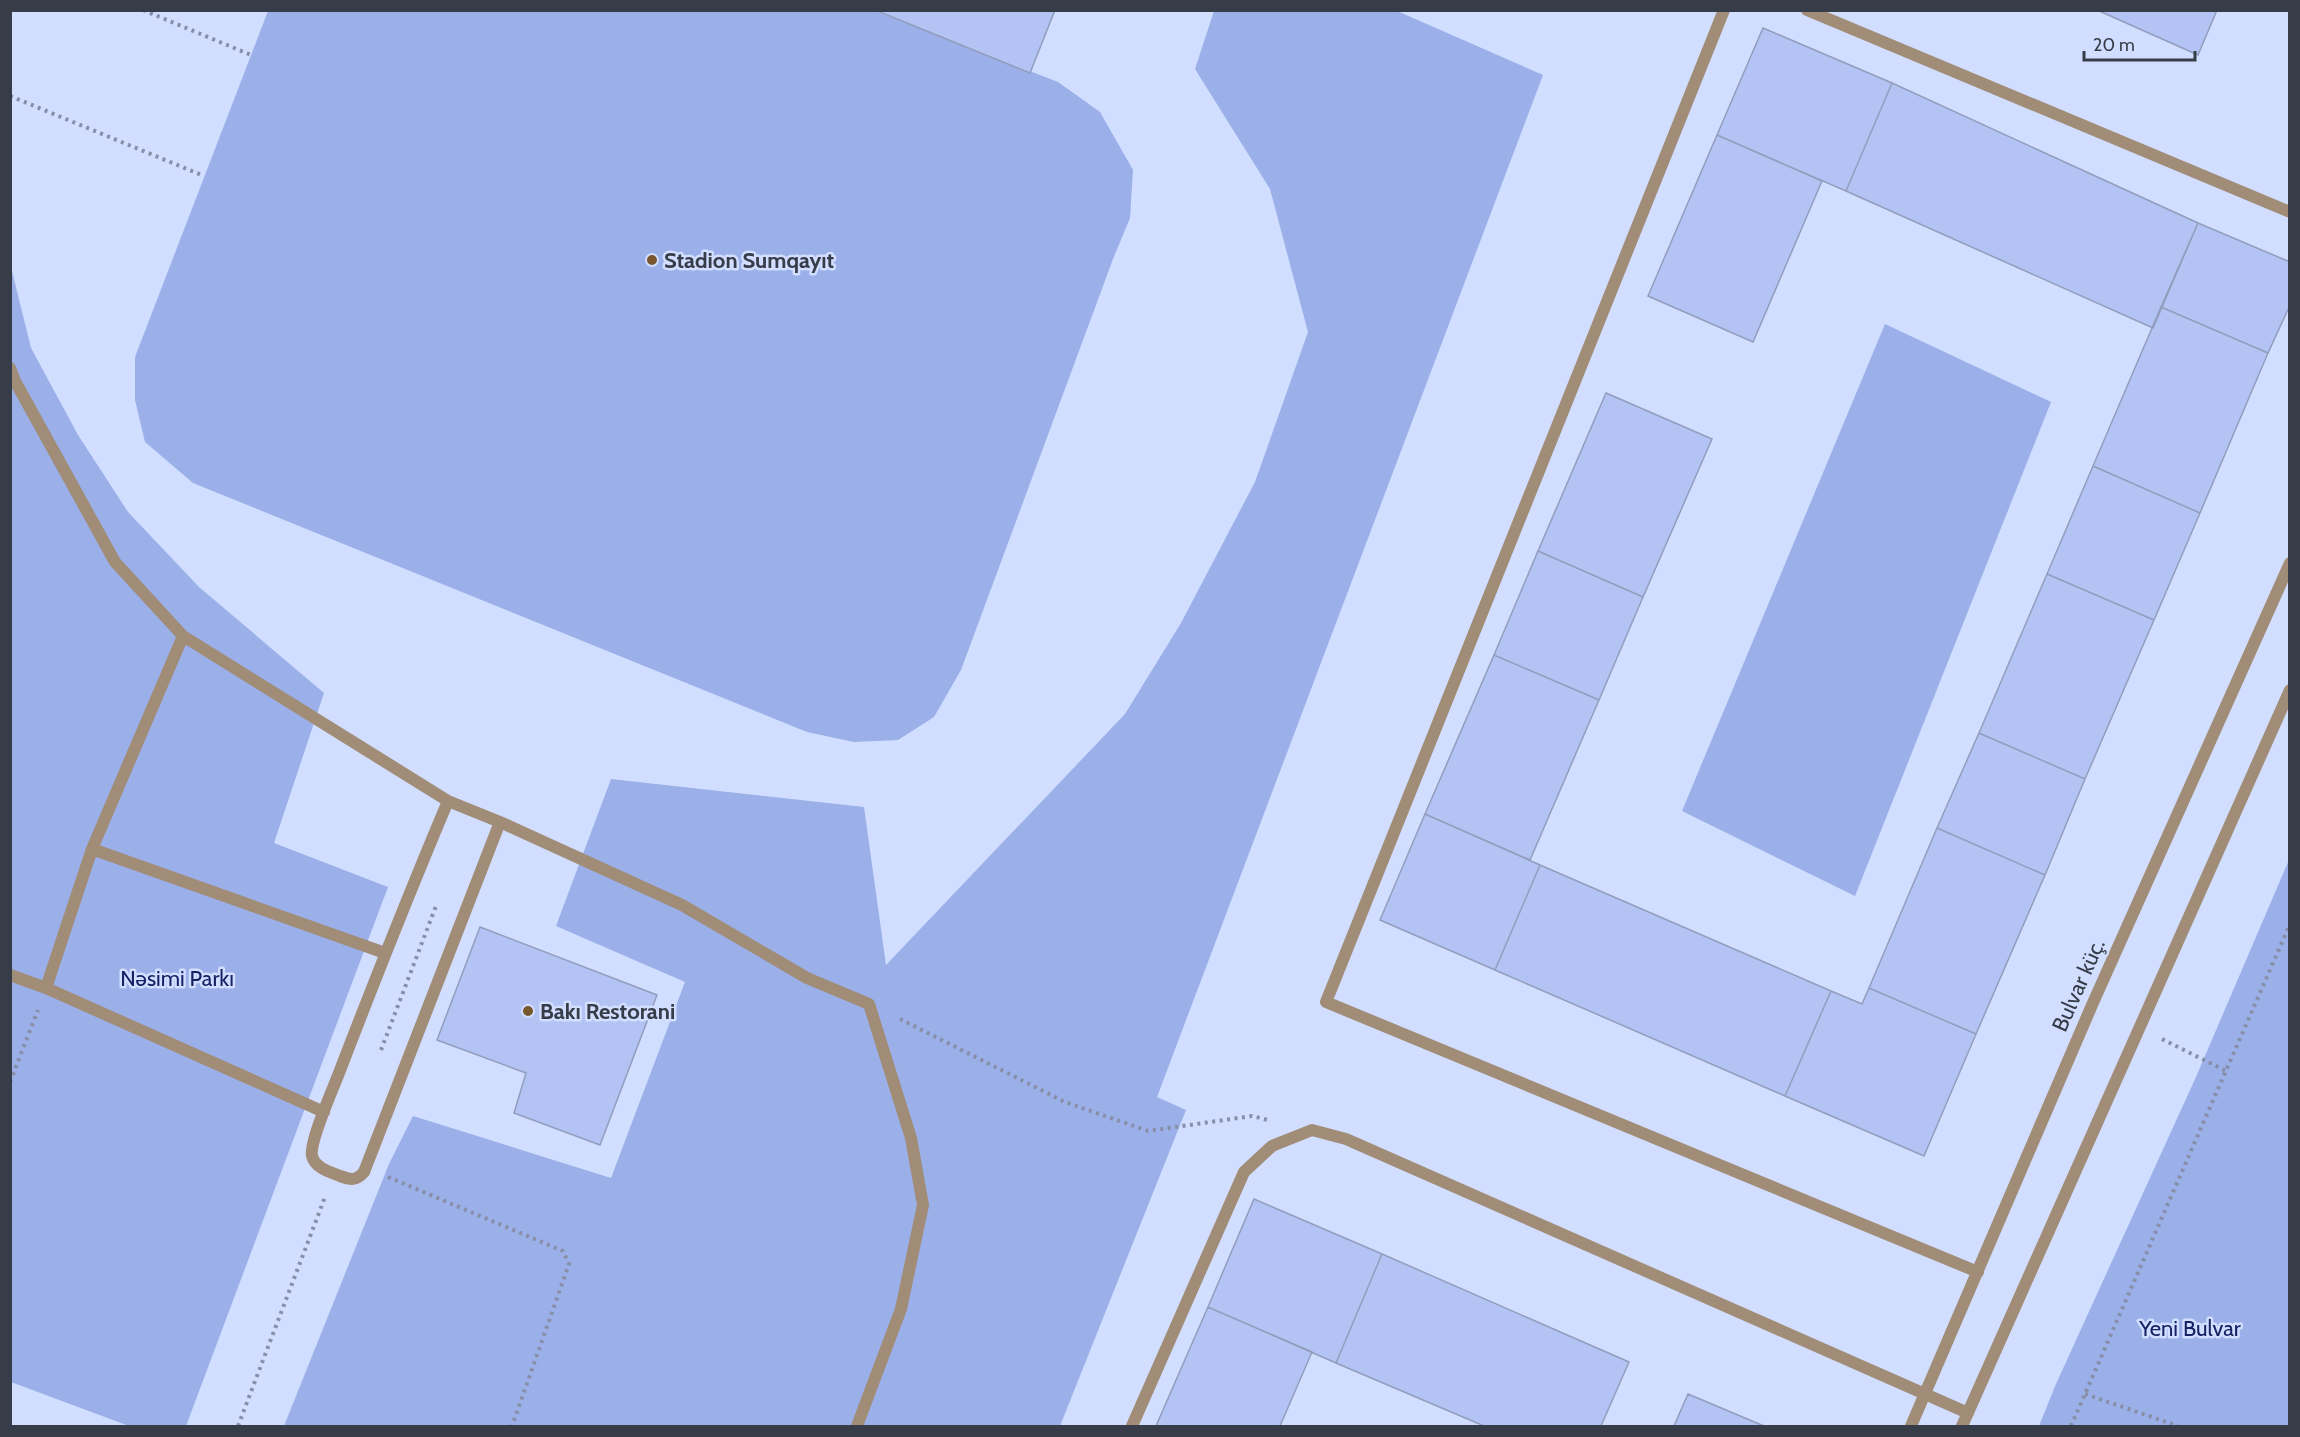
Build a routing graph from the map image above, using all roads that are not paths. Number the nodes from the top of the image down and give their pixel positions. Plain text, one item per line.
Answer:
1 (1724, 10) edge
2 (1807, 10) edge
3 (2289, 212) edge
4 (10, 369) edge
5 (2289, 563) edge
6 (183, 636) junction
7 (2289, 690) edge
8 (448, 801) junction
9 (500, 822) junction
10 (92, 849) junction
11 (385, 953) junction
12 (10, 975) edge
13 (46, 988) junction
14 (324, 1112) junction
15 (1978, 1272) junction
16 (1925, 1394) junction
17 (1968, 1413) junction
18 (857, 1426) edge
19 (1132, 1426) edge
20 (1911, 1426) edge
21 (1962, 1426) edge

1 - 15 street
2 - 3 street
4 - 6 street
5 - 15 street, Bulvar küç.
6 - 8 street
6 - 10 street
7 - 17 street
8 - 9 street
8 - 11 street
9 - 14 street
9 - 18 street
10 - 11 street
10 - 13 street
11 - 14 street
12 - 13 street
13 - 14 street
15 - 16 street, Bulvar küç.
16 - 17 street
16 - 19 street
16 - 20 street, Bulvar küç.
17 - 21 street

